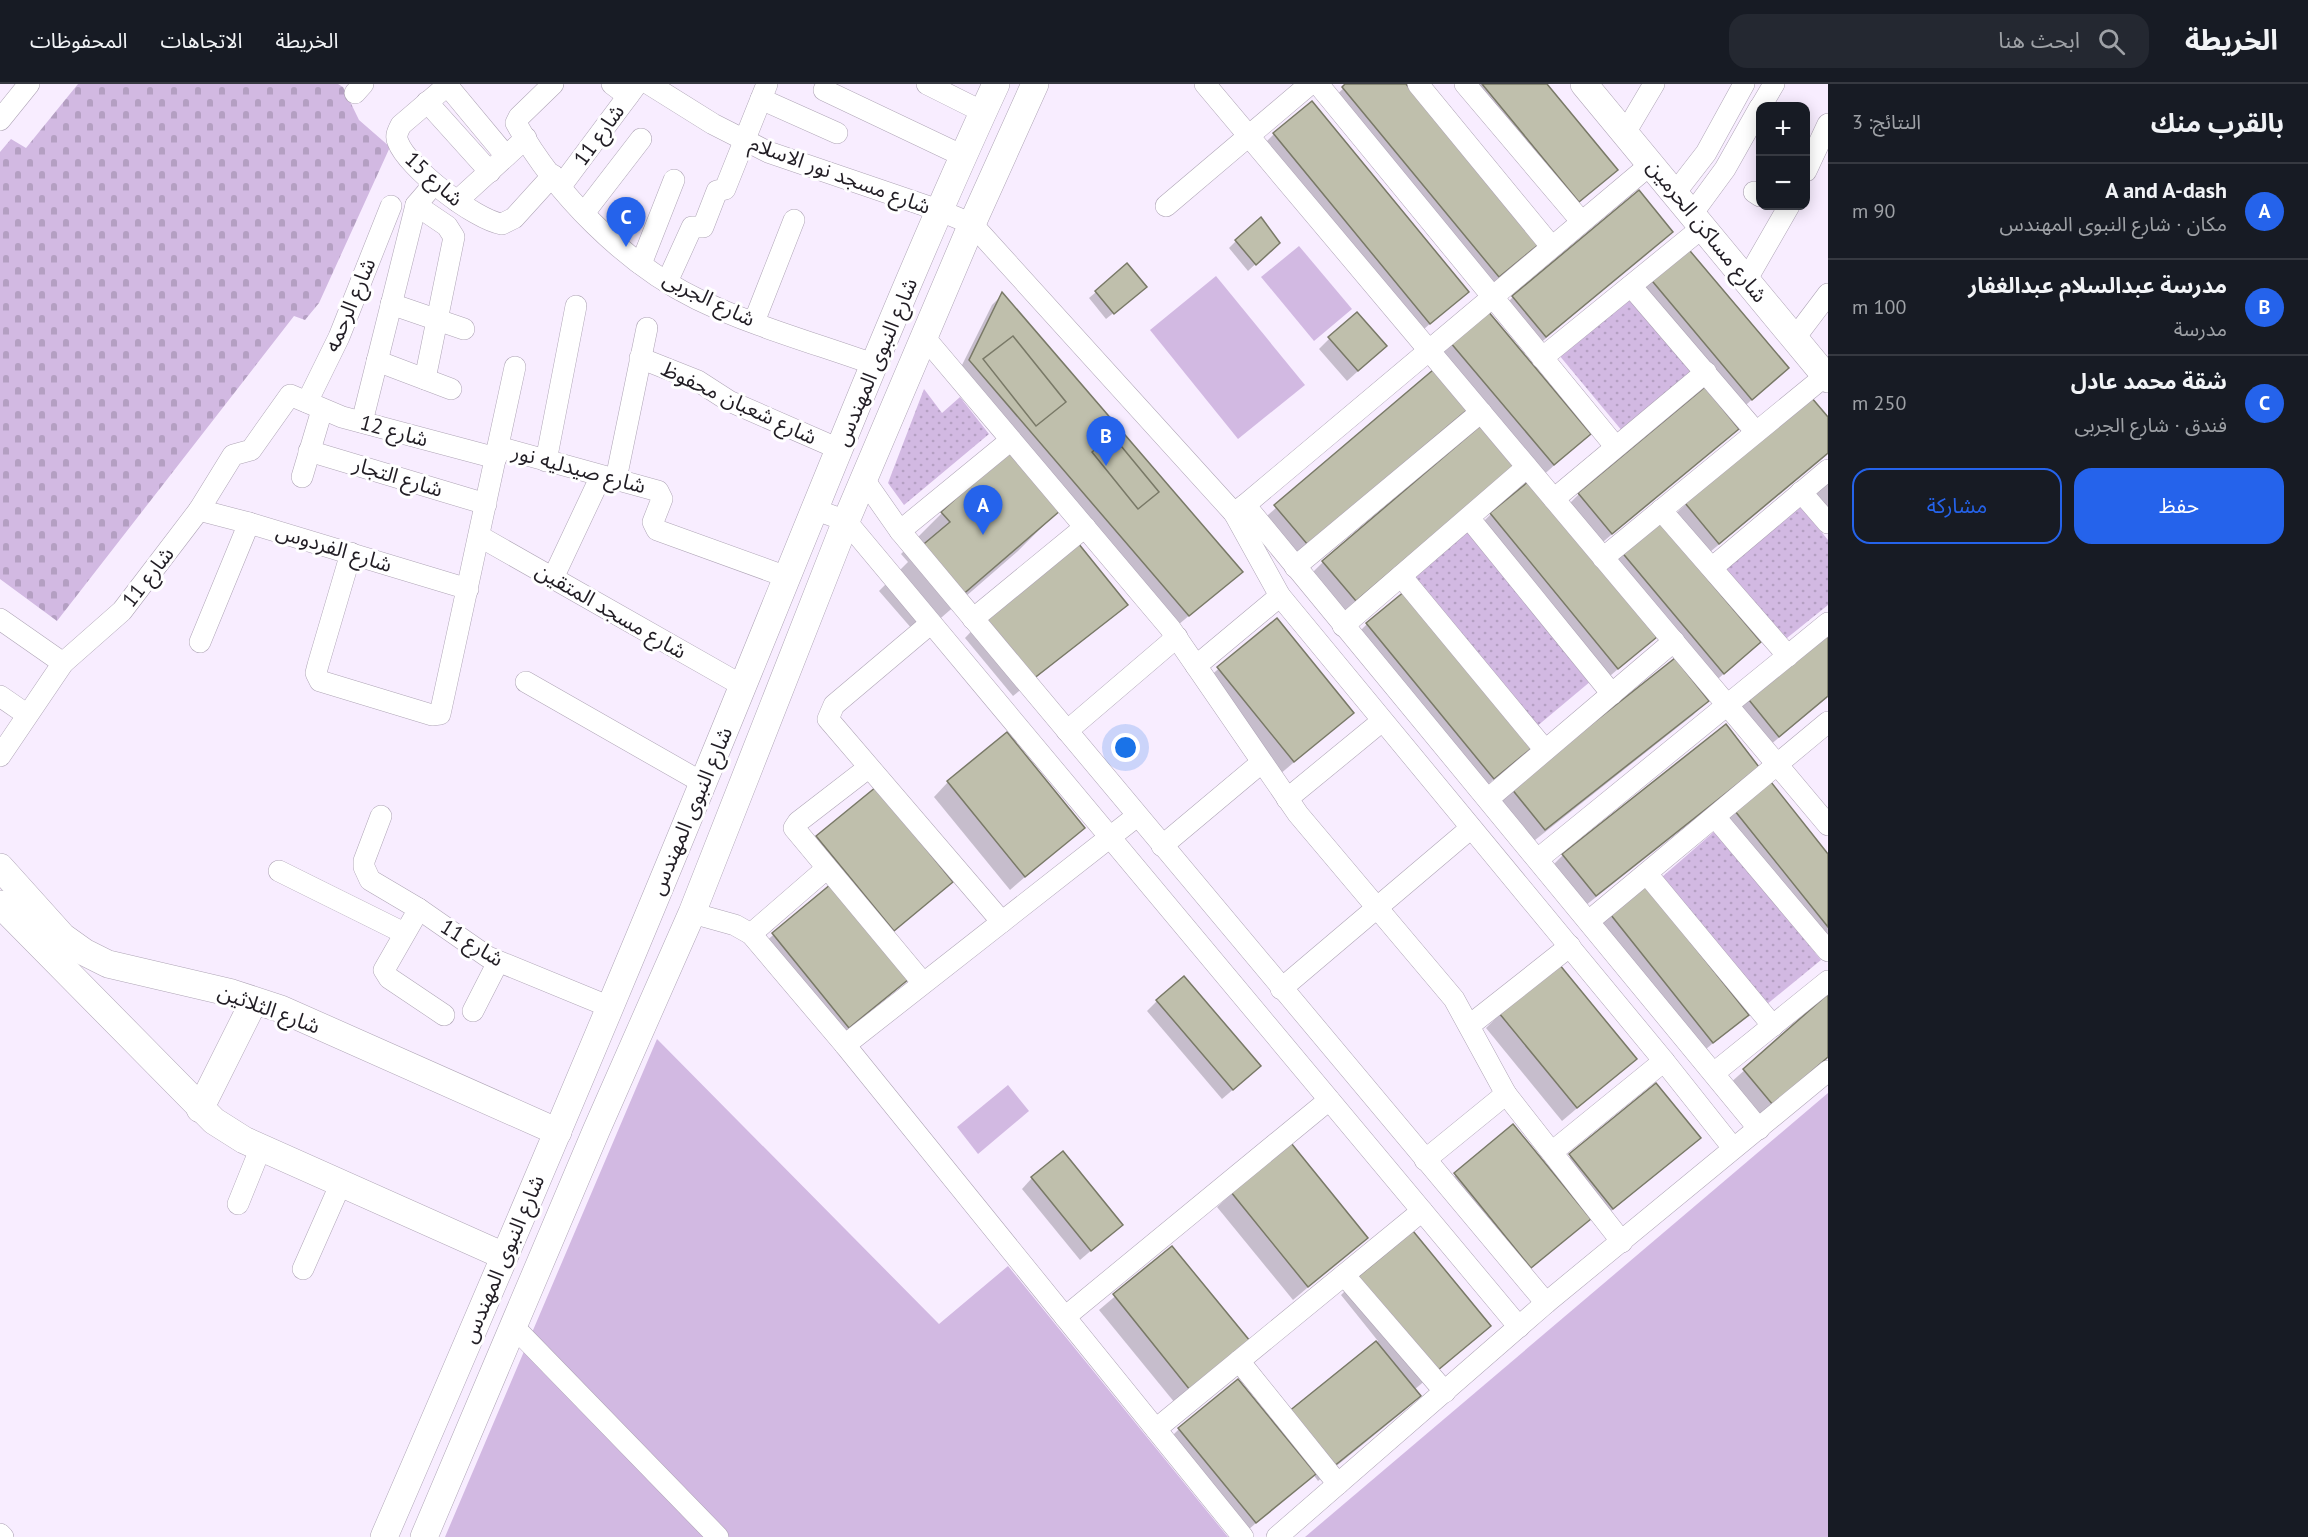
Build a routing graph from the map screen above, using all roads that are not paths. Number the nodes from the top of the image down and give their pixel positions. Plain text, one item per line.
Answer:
1 (28, 84) edge
2 (553, 84) edge
3 (649, 84) edge
4 (927, 84) edge
5 (996, 84) edge
6 (1035, 84) edge
7 (1205, 84) edge
8 (1310, 84) edge
9 (1318, 84) edge
10 (1418, 84) edge
11 (1465, 84) edge
12 (1584, 84) edge
13 (1654, 84) edge
14 (1744, 84) edge
15 (1774, 84) edge
16 (448, 85) edge
17 (625, 88) edge
18 (824, 90) dead end
19 (764, 91) edge
20 (427, 102) junction
21 (1764, 102) edge
22 (983, 112) junction
23 (1756, 116) edge
24 (0, 120) edge
25 (1828, 124) edge
26 (837, 133) dead end
27 (1625, 133) junction
28 (1249, 136) junction
29 (525, 138) junction
30 (641, 139) dead end
31 (744, 141) junction
32 (506, 156) junction
33 (963, 156) junction
34 (1810, 162) edge
35 (1651, 164) junction
36 (490, 172) junction
37 (557, 180) junction
38 (674, 180) dead end
39 (434, 184) junction
40 (1675, 193) junction
41 (457, 201) junction
42 (416, 205) junction
43 (391, 206) dead end
44 (1166, 206) dead end
45 (1782, 210) edge
46 (941, 211) junction
47 (584, 213) junction
48 (794, 220) dead end
49 (1698, 220) junction
50 (1581, 221) junction
51 (972, 224) junction
52 (1551, 246) junction
53 (641, 264) junction
54 (1747, 279) junction
55 (667, 282) junction
56 (1631, 286) junction
57 (1828, 294) edge
58 (1491, 296) junction
59 (391, 304) junction
60 (576, 306) dead end
61 (439, 321) junction
62 (754, 322) junction
63 (647, 328) dead end
64 (464, 329) dead end
65 (925, 338) junction
66 (1794, 339) junction
67 (1428, 350) junction
68 (640, 358) junction
69 (1542, 358) junction
70 (377, 361) junction
71 (873, 364) junction
72 (515, 367) dead end
73 (1825, 369) edge
74 (1706, 372) junction
75 (425, 379) junction
76 (452, 389) dead end
77 (303, 401) junction
78 (1481, 412) junction
79 (362, 422) junction
80 (1756, 432) junction
81 (1011, 440) junction
82 (1615, 446) junction
83 (839, 448) junction
84 (309, 451) junction
85 (497, 453) junction
86 (546, 461) junction
87 (1527, 467) junction
88 (1828, 470) edge
89 (302, 477) dead end
90 (608, 477) junction
91 (865, 481) junction
92 (1801, 492) junction
93 (1554, 499) junction
94 (486, 504) junction
95 (814, 508) junction
96 (1239, 509) junction
97 (199, 510) junction
98 (1661, 510) junction
99 (1468, 518) junction
100 (846, 521) junction
101 (249, 523) junction
102 (1828, 523) edge
103 (1085, 526) junction
104 (900, 531) junction
105 (479, 536) junction
106 (351, 553) junction
107 (1603, 558) junction
108 (1295, 567) junction
109 (1713, 567) junction
110 (1401, 576) junction
111 (787, 577) junction
112 (553, 578) junction
113 (468, 589) junction
114 (1280, 596) junction
115 (973, 618) junction
116 (0, 620) edge
117 (1828, 623) edge
118 (930, 624) junction
119 (1343, 626) junction
120 (1177, 637) junction
121 (1674, 641) junction
122 (200, 642) dead end
123 (1788, 656) junction
124 (63, 663) junction
125 (1196, 666) junction
126 (526, 682) dead end
127 (743, 686) junction
128 (1612, 694) junction
129 (0, 696) edge
130 (1728, 705) junction
131 (26, 714) junction
132 (1382, 721) junction
133 (1828, 722) edge
134 (1066, 731) junction
135 (1545, 750) junction
136 (0, 756) edge
137 (1261, 763) junction
138 (1777, 764) junction
139 (868, 768) junction
140 (703, 783) junction
141 (1488, 798) junction
142 (1287, 799) junction
143 (381, 816) dead end
144 (1137, 816) junction
145 (1715, 817) junction
146 (1828, 825) edge
147 (1471, 828) junction
148 (1111, 836) junction
149 (1162, 846) junction
150 (1538, 859) junction
151 (0, 867) edge
152 (826, 869) junction
153 (279, 871) dead end
154 (1647, 874) junction
155 (0, 904) edge
156 (1377, 908) junction
157 (419, 909) junction
158 (692, 914) junction
159 (1589, 921) junction
160 (1002, 922) junction
161 (404, 933) junction
162 (751, 934) junction
163 (56, 944) junction
164 (1570, 946) junction
165 (1828, 951) edge
166 (498, 962) junction
167 (1828, 981) edge
168 (923, 983) junction
169 (1281, 989) junction
170 (254, 1001) junction
171 (610, 1007) junction
172 (473, 1011) dead end
173 (444, 1015) dead end
174 (1470, 1025) junction
175 (1773, 1026) junction
176 (845, 1045) junction
177 (1664, 1061) junction
178 (1828, 1071) edge
179 (1714, 1073) junction
180 (1506, 1094) junction
181 (1329, 1100) junction
182 (200, 1109) junction
183 (561, 1125) junction
184 (1759, 1129) junction
185 (596, 1131) junction
186 (261, 1147) junction
187 (1733, 1148) junction
188 (1552, 1152) junction
189 (1425, 1160) junction
190 (341, 1183) junction
191 (238, 1204) dead end
192 (1422, 1211) junction
193 (1622, 1242) junction
194 (504, 1256) junction
195 (303, 1269) dead end
196 (1344, 1275) junction
197 (1546, 1303) junction
198 (1065, 1317) junction
199 (514, 1327) junction
200 (1519, 1327) junction
201 (1239, 1361) junction
202 (1445, 1392) junction
203 (1156, 1430) junction
204 (1338, 1484) junction
205 (384, 1537) edge
206 (424, 1537) edge
207 (718, 1537) edge
208 (1243, 1537) edge
209 (1277, 1537) edge

1 - 24 street
2 - 29 street
3 - 31 street, شارع مسجد نور الاسلام
4 - 22 street
5 - 22 street, شارع النبوى المهندس
6 - 51 street, شارع النبوى المهندس
7 - 28 street
8 - 28 street
9 - 58 street
10 - 52 street
11 - 50 street
12 - 27 street, شارع مساكن الحرمين
13 - 27 street
14 - 40 street
15 - 21 street
16 - 20 street
16 - 32 street
17 - 37 street, شارع 11
18 - 33 street
19 - 26 street
19 - 31 street
20 - 36 street
20 - 39 street, شارع 15
22 - 33 street, شارع النبوى المهندس
23 - 49 street
25 - 34 street
27 - 35 street, شارع مساكن الحرمين
28 - 44 street
28 - 67 street
29 - 32 street
29 - 37 street, شارع الجربى
30 - 47 street
31 - 46 street, شارع مسجد نور الاسلام
31 - 55 street
32 - 36 street
33 - 46 street, شارع النبوى المهندس
35 - 40 street, شارع مساكن الحرمين
35 - 50 street
36 - 41 street
37 - 41 street, شارع 15
37 - 47 street, شارع الجربى
38 - 53 street
39 - 41 street, شارع 15
39 - 42 street
40 - 49 street, شارع مساكن الحرمين
42 - 59 street
42 - 61 street
43 - 77 street, شارع الرحمه
45 - 54 street
46 - 51 street, شارع مسجد نور الاسلام
46 - 71 street, شارع النبوى المهندس
47 - 53 street, شارع الجربى
48 - 62 street
49 - 54 street, شارع مساكن الحرمين
49 - 56 street
50 - 52 street
51 - 65 street, شارع النبوى المهندس
51 - 96 street
52 - 58 street
53 - 55 street, شارع الجربى
54 - 66 street, شارع مساكن الحرمين
55 - 62 street, شارع الجربى
56 - 69 street
56 - 74 street
57 - 66 street
58 - 67 street
58 - 69 street
59 - 61 street
59 - 70 street
60 - 86 street
61 - 64 street
61 - 75 street
62 - 71 street, شارع الجربى
63 - 68 street
65 - 81 street
65 - 91 street, شارع النبوى المهندس
66 - 73 street, شارع مساكن الحرمين
67 - 78 street
67 - 96 street
68 - 83 street, شارع شعبان محفوظ
68 - 90 street
69 - 82 street
70 - 75 street
70 - 79 street
71 - 83 street, شارع النبوى المهندس
72 - 85 street
73 - 80 street
74 - 80 street
74 - 82 street
75 - 76 street
77 - 79 street, شارع 12
77 - 84 street
77 - 97 street, شارع 11
78 - 87 street
78 - 108 street
79 - 85 street, شارع 12
80 - 98 street
81 - 103 street
81 - 104 street
82 - 93 street
83 - 95 street, شارع النبوى المهندس
84 - 89 street
84 - 94 street, شارع التجار
85 - 86 street, شارع صيدليه نور
85 - 94 street
86 - 90 street, شارع صيدليه نور
87 - 93 street
87 - 99 street
88 - 92 street
90 - 111 street, شارع صيدليه نور
90 - 112 street
91 - 100 street, شارع النبوى المهندس
91 - 104 street
92 - 102 street
92 - 109 street
93 - 107 street
94 - 105 street
95 - 100 street
95 - 111 street, شارع النبوى المهندس
96 - 108 street
96 - 114 street
97 - 101 street, شارع الفردوس
97 - 124 street, شارع 11
98 - 107 street
98 - 109 street
99 - 110 street
99 - 128 street
100 - 118 street
100 - 158 street, شارع النبوى المهندس
101 - 106 street, شارع الفردوس
101 - 122 street
103 - 115 street
103 - 120 street
104 - 115 street
105 - 112 street, شارع مسجد المتقين
105 - 113 street
106 - 113 street, شارع الفردوس
106 - 113 street
107 - 121 street
108 - 119 street
109 - 123 street
110 - 119 street
110 - 135 street
111 - 127 street, شارع النبوى المهندس
112 - 127 street, شارع مسجد المتقين
114 - 125 street
114 - 132 street
115 - 134 street
116 - 124 street
117 - 123 street
118 - 139 street
118 - 148 street
119 - 141 street
120 - 125 street
120 - 134 street
121 - 128 street
121 - 130 street
123 - 130 street
124 - 131 street, شارع 11
125 - 137 street
126 - 140 street
127 - 140 street, شارع النبوى المهندس
128 - 135 street
129 - 131 street
130 - 138 street
130 - 150 street
131 - 136 street, شارع 11
132 - 142 street
132 - 147 street
133 - 138 street
134 - 144 street
135 - 141 street
137 - 142 street
137 - 149 street
138 - 145 street
138 - 146 street
139 - 152 street
139 - 160 street
140 - 171 street, شارع النبوى المهندس
141 - 150 street
142 - 156 street
143 - 157 street, شارع 11
144 - 148 street
144 - 149 street
145 - 154 street
145 - 165 street
147 - 156 street
147 - 164 street
148 - 160 street
148 - 181 street
149 - 169 street
150 - 159 street
151 - 163 street, شارع الثلاثين
152 - 162 street
152 - 168 street
153 - 161 street
154 - 159 street
154 - 175 street
155 - 163 street, شارع الثلاثين
156 - 169 street
156 - 174 street
157 - 161 street
157 - 166 street, شارع 11
158 - 162 street
158 - 185 street, شارع النبوى المهندس
159 - 179 street
160 - 168 street
161 - 173 street
162 - 176 street
163 - 170 street, شارع الثلاثين
163 - 182 street, شارع الثلاثين
164 - 174 street
164 - 177 street
166 - 171 street, شارع 11
166 - 172 street
167 - 175 street
168 - 176 street
169 - 189 street
170 - 182 street
170 - 183 street, شارع الثلاثين
171 - 183 street, شارع النبوى المهندس
174 - 180 street
175 - 179 street
176 - 198 street
177 - 187 street
177 - 188 street
178 - 184 street
179 - 184 street
180 - 188 street
180 - 189 street
181 - 192 street
181 - 198 street
182 - 186 street, شارع الثلاثين
183 - 185 street, شارع الثلاثين
183 - 194 street, شارع النبوى المهندس
184 - 187 street
185 - 199 street, شارع النبوى المهندس
186 - 190 street, شارع الثلاثين
186 - 191 street
187 - 193 street
188 - 193 street
189 - 197 street
190 - 194 street, شارع الثلاثين
190 - 195 street
192 - 196 street
192 - 200 street
193 - 197 street
194 - 205 street, شارع النبوى المهندس
196 - 201 street
196 - 202 street
197 - 200 street
198 - 203 street
199 - 206 street, شارع النبوى المهندس
199 - 207 street
200 - 202 street
201 - 203 street
201 - 204 street
202 - 204 street
203 - 208 street
204 - 209 street

